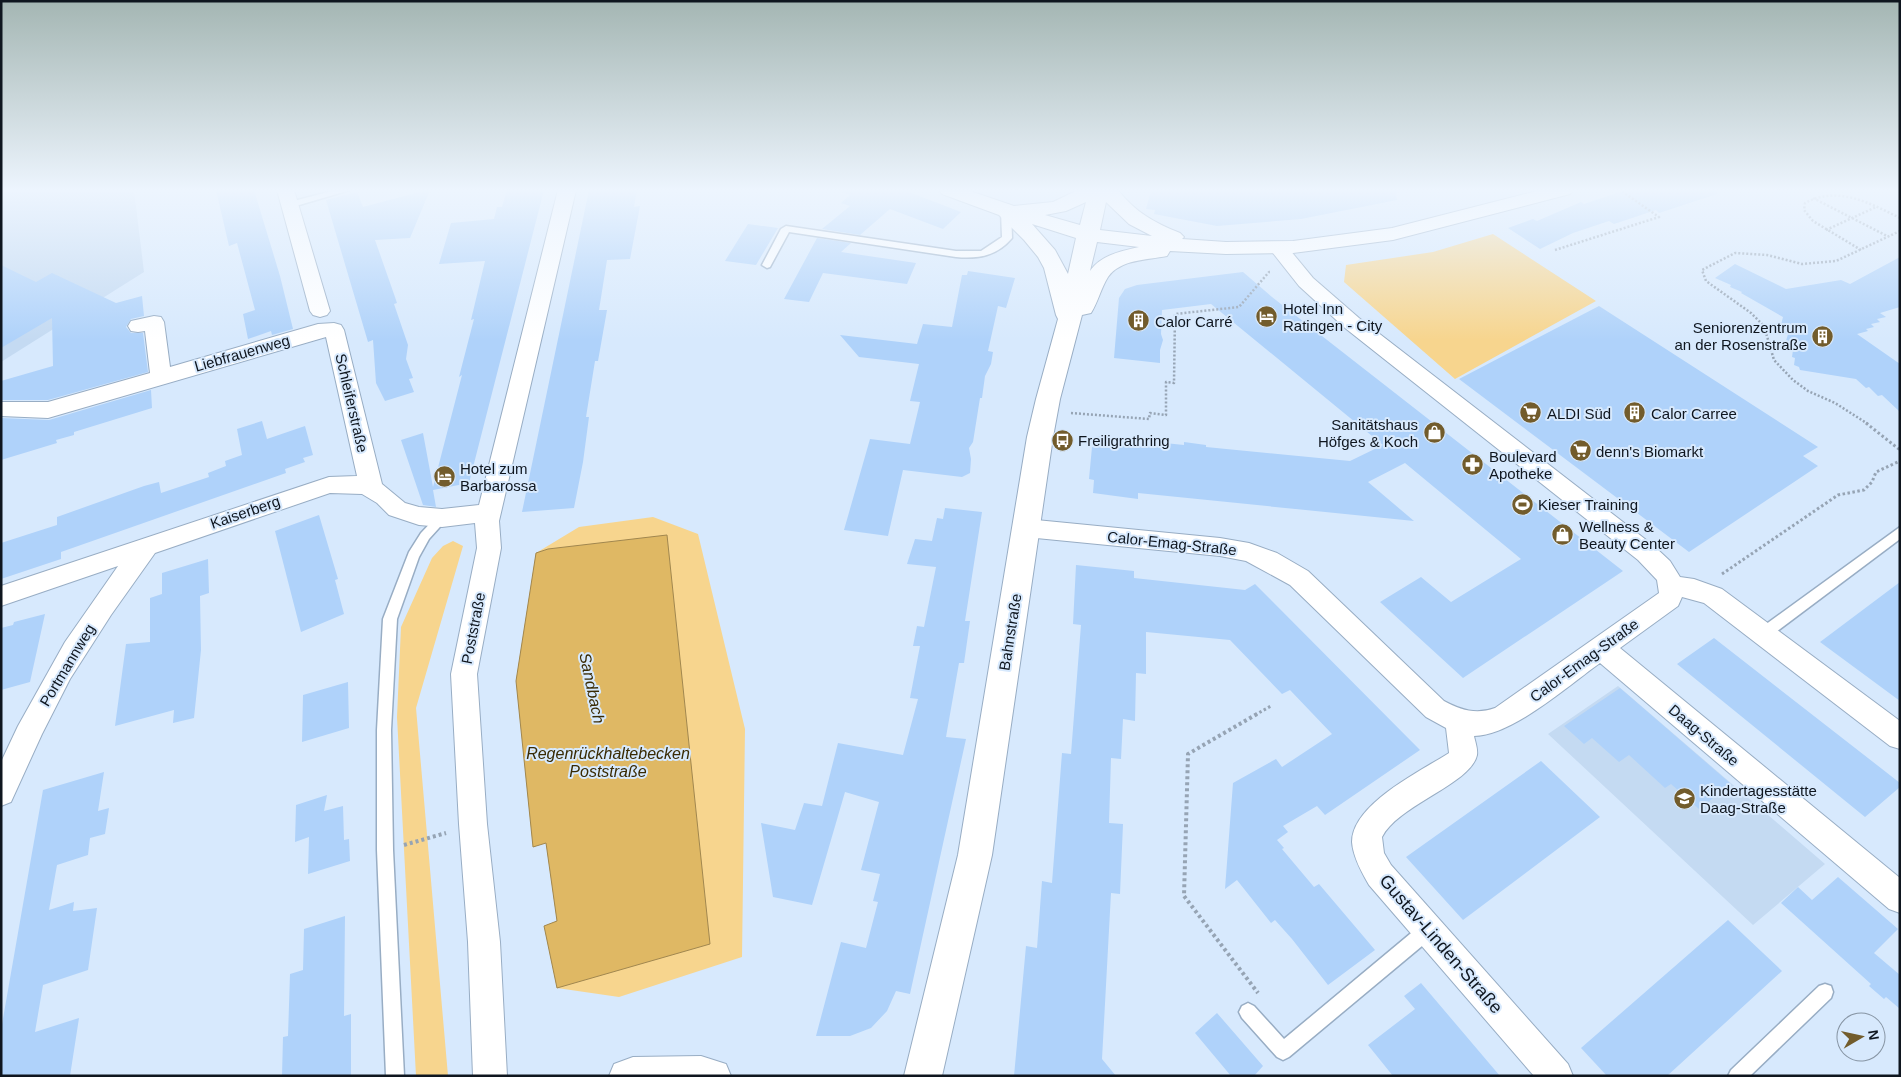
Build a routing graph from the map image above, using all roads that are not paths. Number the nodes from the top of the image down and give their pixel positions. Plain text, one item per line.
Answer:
1 (299, 240) edge
2 (555, 240) edge
3 (780, 240) edge
4 (863, 240) edge
5 (1004, 240) edge
6 (1034, 240) edge
7 (1087, 240) edge
8 (1141, 240) edge
9 (1182, 240) edge
10 (1342, 240) edge
11 (1198, 246) junction
12 (1278, 248) junction
13 (767, 265) dead end
14 (322, 321) junction
15 (1069, 324) junction
16 (138, 326) dead end
17 (161, 376) junction
18 (1, 409) edge
19 (371, 486) junction
20 (488, 517) junction
21 (442, 518) junction
22 (1026, 528) junction
23 (1900, 532) edge
24 (147, 546) junction
25 (1672, 585) junction
26 (1, 596) edge
27 (1763, 634) junction
28 (1601, 648) junction
29 (1459, 722) junction
30 (1900, 737) edge
31 (1, 793) edge
32 (1900, 898) edge
33 (1428, 930) junction
34 (1824, 992) dead end
35 (1248, 1012) dead end
36 (395, 1076) edge
37 (490, 1076) edge
38 (626, 1076) edge
39 (714, 1076) edge
40 (923, 1076) edge
41 (1556, 1076) edge
42 (1737, 1076) edge

1 - 14 street, Schleiferstraße
2 - 20 street, Poststraße
3 - 13 lane
4 - 5 lane
6 - 15 main road
7 - 15 main road, Bahnstraße
8 - 11 main road
9 - 11 main road
10 - 12 main road
11 - 12 main road
11 - 15 main road
12 - 25 street
14 - 17 street, Liebfrauenweg
14 - 19 street, Schleiferstraße
15 - 22 main road, Bahnstraße
16 - 17 street
17 - 18 street, Liebfrauenweg
19 - 21 street
19 - 24 street, Kaiserberg
20 - 21 street
20 - 37 street, Poststraße
21 - 36 lane
22 - 29 street, Calor-Emag-Straße
22 - 40 main road, Bahnstraße
23 - 27 lane
24 - 26 street, Kaiserberg
24 - 31 street, Portmannweg
25 - 27 street
25 - 28 street, Calor-Emag-Straße
27 - 30 street
28 - 29 street, Calor-Emag-Straße
28 - 32 street, Daag-Straße
29 - 33 street, Gustav-Linden-Straße
33 - 35 lane
33 - 41 street, Gustav-Linden-Straße
34 - 42 lane
38 - 39 street

